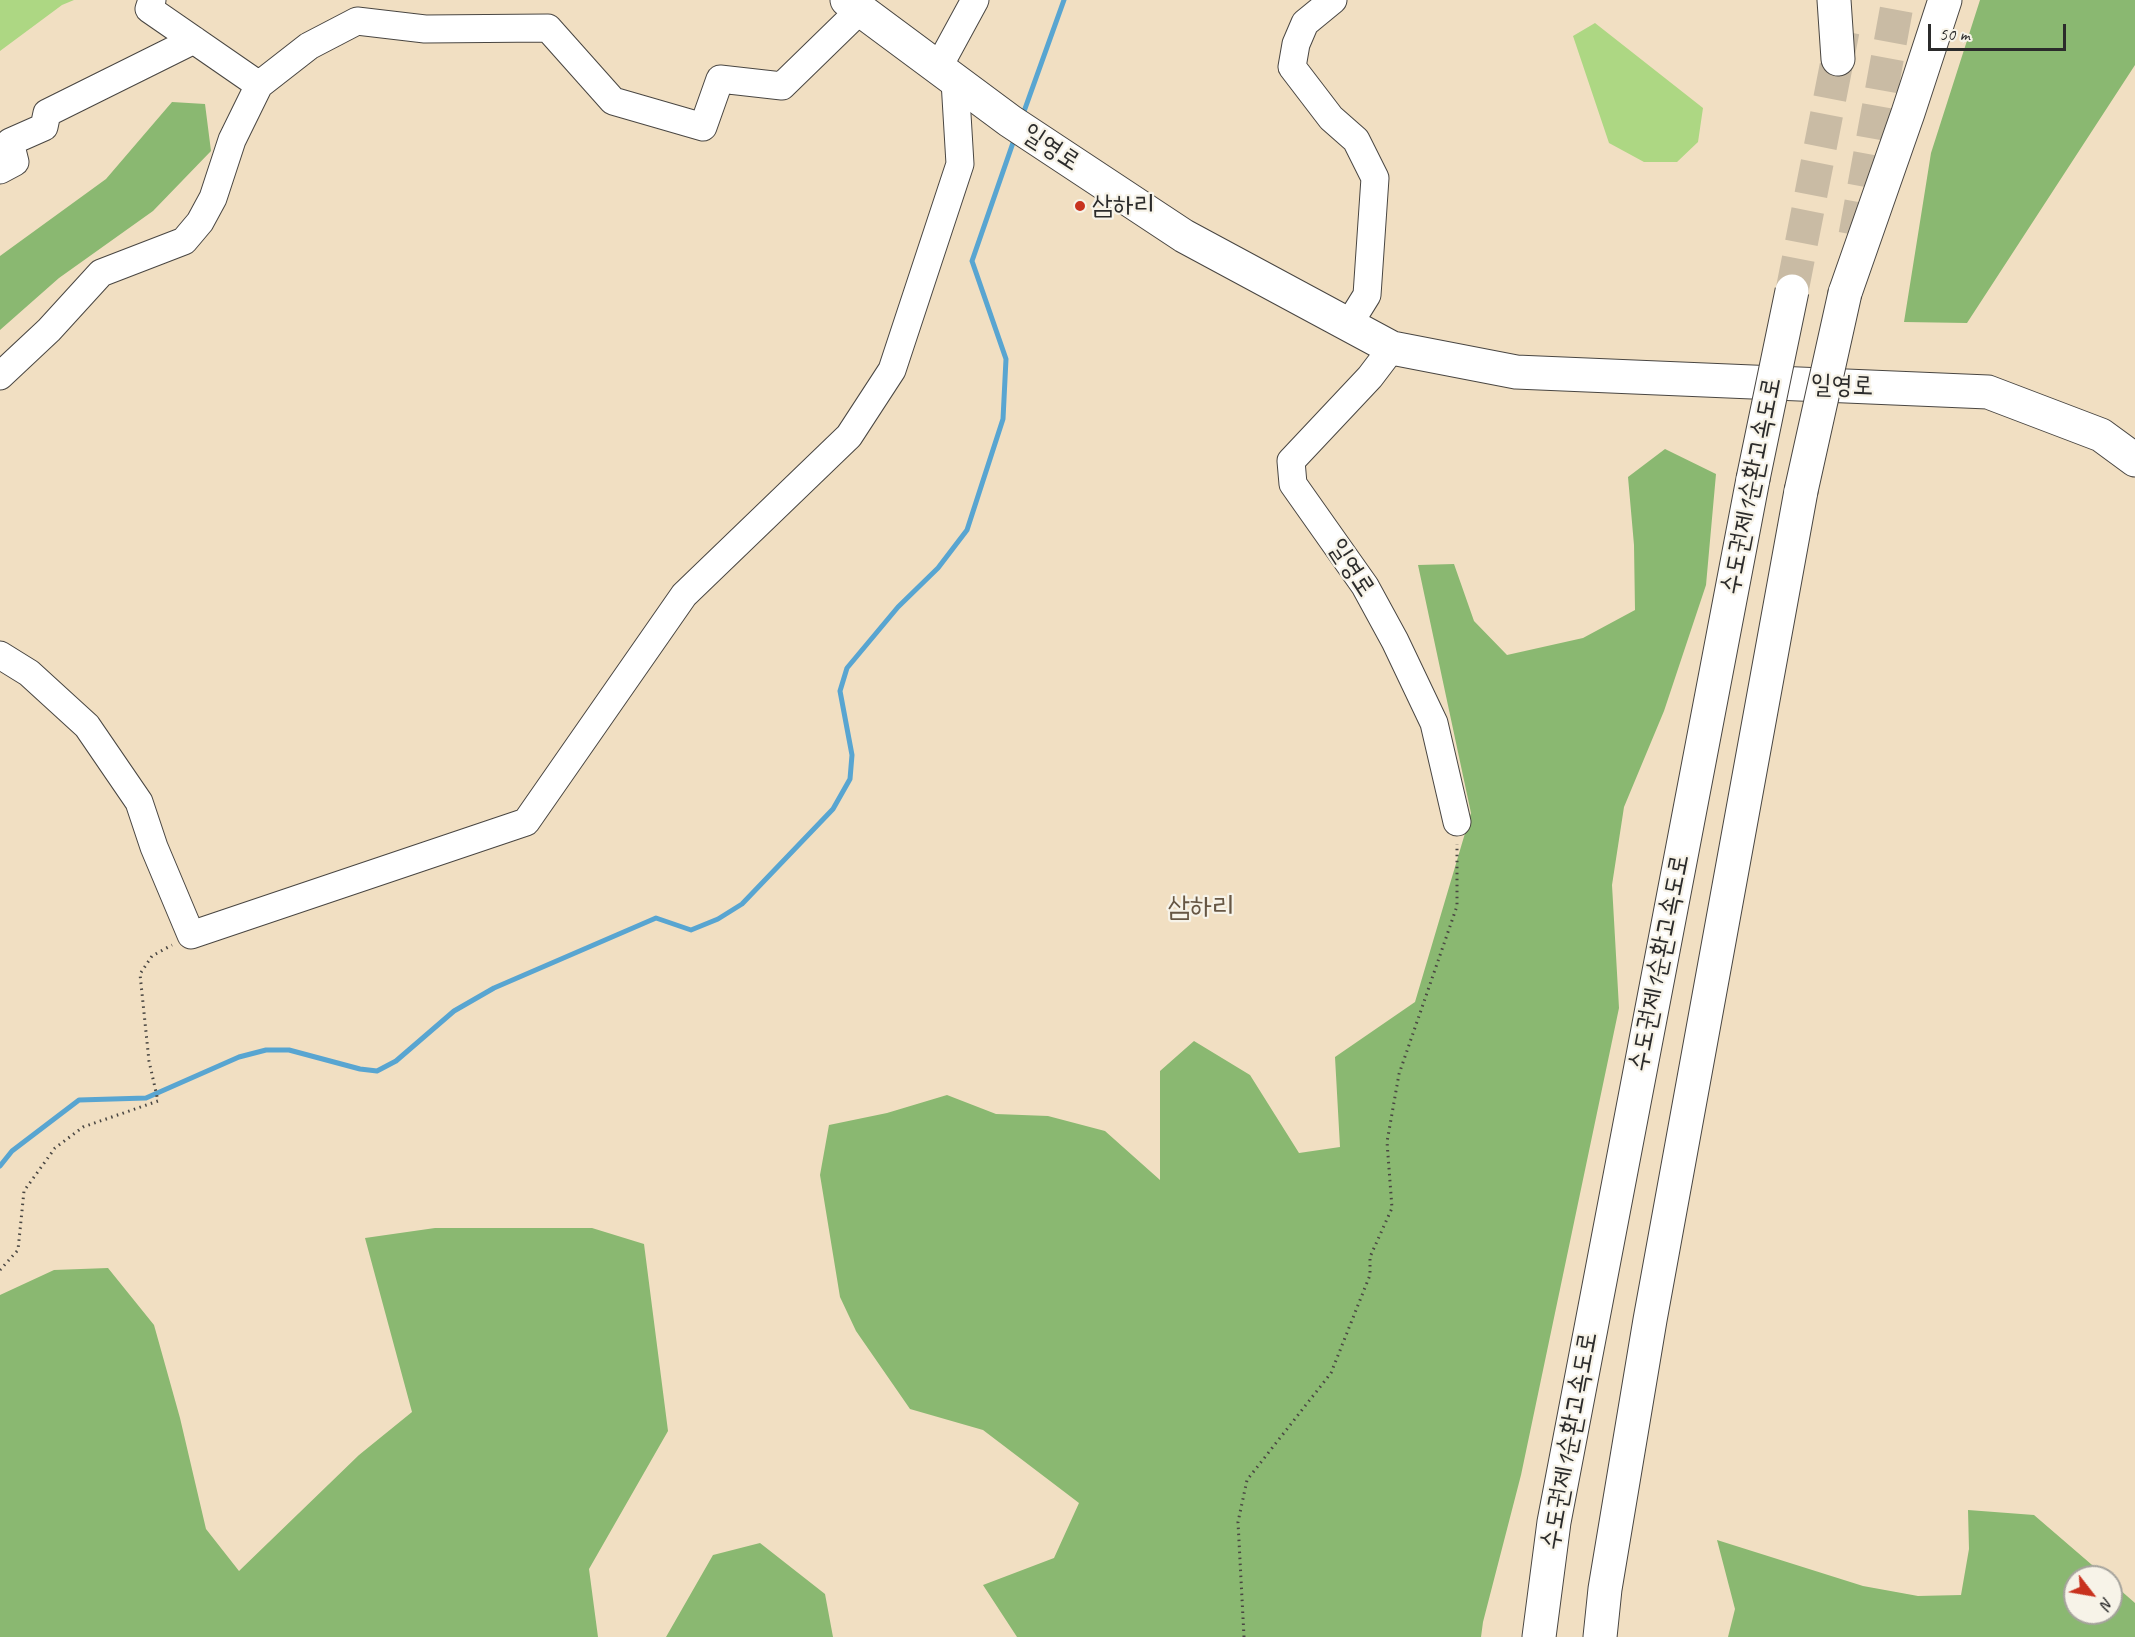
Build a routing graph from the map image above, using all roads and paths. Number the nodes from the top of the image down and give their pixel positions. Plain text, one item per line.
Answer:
1 (152, 0) edge
2 (975, 0) edge
3 (1333, 0) edge
4 (1834, 0) edge
5 (1945, 0) edge
6 (853, 5) edge
7 (194, 40) junction
8 (1838, 59) tunnel mouth
9 (946, 75) junction
10 (259, 85) junction
11 (0, 170) edge
12 (1792, 291) tunnel mouth
13 (1349, 324) junction
14 (1392, 348) junction
15 (0, 376) edge
16 (2135, 460) edge
17 (0, 655) edge
18 (1457, 822) joint
19 (191, 935) junction
20 (0, 1270) edge
21 (1244, 1637) edge
22 (1539, 1637) edge
23 (1600, 1637) edge

1 - 7 street
2 - 9 street
3 - 13 street
4 - 8 main road
5 - 23 main road, 수도권제1순환고속도로, bridge
6 - 9 main road, 일영로
6 - 10 street
7 - 10 street
7 - 11 street
9 - 13 main road, 일영로
9 - 19 street
10 - 15 street
12 - 22 main road, 수도권제1순환고속도로, bridge
13 - 14 main road, 일영로
14 - 16 main road, 일영로
14 - 18 street, 일영로
17 - 19 street
18 - 21 path
19 - 20 path

